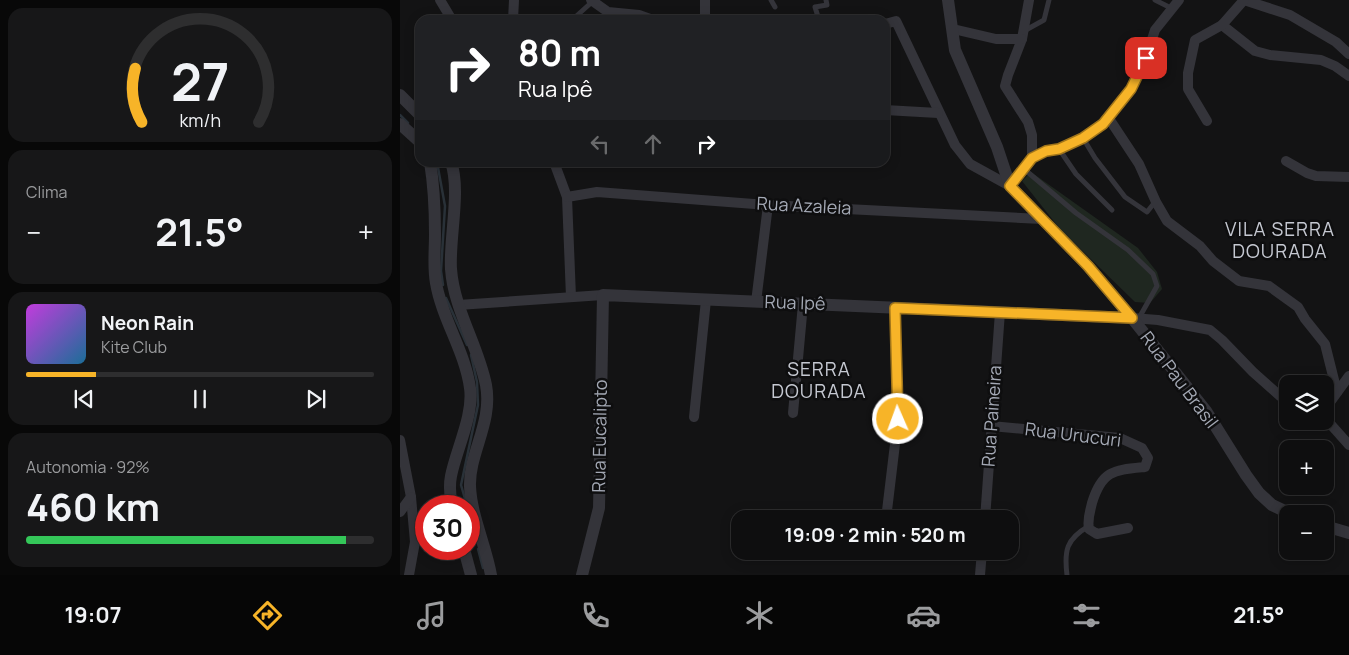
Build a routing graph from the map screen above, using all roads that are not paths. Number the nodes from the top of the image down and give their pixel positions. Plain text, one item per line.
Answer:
1 (440, 0) edge
2 (514, 0) edge
3 (705, 0) edge
4 (771, 0) edge
5 (826, 0) edge
6 (948, 0) edge
7 (1029, 0) edge
8 (1049, 0) edge
9 (1155, 0) edge
10 (1244, 0) edge
11 (592, 1) edge
12 (1175, 4) edge
13 (775, 7) dead end
14 (449, 15) edge
15 (513, 15) edge
16 (577, 15) edge
17 (640, 15) edge
18 (705, 15) edge
19 (817, 15) edge
20 (890, 23) edge
21 (1222, 25) junction
22 (953, 29) junction
23 (1023, 35) junction
24 (1349, 54) edge
25 (1349, 76) edge
26 (400, 95) edge
27 (415, 110) edge
28 (890, 110) edge
29 (938, 113) junction
30 (1108, 117) junction
31 (1207, 121) dead end
32 (400, 124) edge
33 (415, 138) edge
34 (1083, 138) junction
35 (1059, 149) junction
36 (1032, 158) junction
37 (1286, 161) dead end
38 (431, 167) edge
39 (451, 167) edge
40 (556, 167) edge
41 (1023, 168) junction
42 (1349, 177) edge
43 (1010, 186) junction
44 (567, 197) junction
45 (1156, 202) junction
46 (768, 205) junction
47 (1112, 210) dead end
48 (1042, 218) junction
49 (603, 295) junction
50 (571, 296) junction
51 (706, 300) junction
52 (756, 302) junction
53 (803, 304) junction
54 (458, 306) junction
55 (895, 308) junction
56 (1000, 312) junction
57 (1135, 318) junction
58 (1349, 376) edge
59 (1337, 392) junction
60 (1279, 395) edge
61 (1334, 396) edge
62 (793, 413) dead end
63 (694, 417) dead end
64 (992, 426) junction
65 (1334, 428) edge
66 (400, 440) edge
67 (1348, 443) edge
68 (451, 495) edge
69 (411, 497) junction
70 (1279, 508) edge
71 (887, 510) edge
72 (985, 510) edge
73 (400, 512) edge
74 (1089, 526) junction
75 (1128, 528) dead end
76 (1334, 528) edge
77 (1348, 532) edge
78 (467, 560) edge
79 (981, 560) edge
80 (408, 575) edge
81 (471, 575) edge
82 (491, 575) edge
83 (582, 575) edge
84 (980, 575) edge
85 (1067, 575) edge

1 - 14 street
2 - 15 street
3 - 18 street
4 - 13 lane
5 - 19 lane
6 - 22 street
7 - 23 street
8 - 23 lane
9 - 12 lane
10 - 21 street
10 - 24 street
11 - 16 lane
11 - 17 street
12 - 30 street
20 - 29 street, Rua Pau Brasil
21 - 25 street
21 - 31 street
22 - 23 street
22 - 43 street
23 - 36 street
26 - 27 street
28 - 29 street
29 - 43 street, Rua Pau Brasil
30 - 34 street
30 - 45 street
32 - 33 street
34 - 35 street
34 - 45 lane
35 - 36 street
35 - 47 lane
36 - 41 street
37 - 42 street
38 - 68 street
39 - 54 street
40 - 44 street
41 - 43 street
41 - 57 lane
43 - 48 street, Rua Pau Brasil
44 - 46 street, Rua Azaleia
44 - 50 street
45 - 59 street
46 - 48 street, Rua Azaleia
46 - 52 street
48 - 57 street, Rua Pau Brasil
49 - 50 street, Rua Ipê
49 - 51 street, Rua Ipê
49 - 83 street, Rua Eucalipto
50 - 54 street, Rua Ipê
51 - 52 street, Rua Ipê
51 - 63 street
52 - 53 street, Rua Ipê
53 - 55 street, Rua Ipê
53 - 62 street
54 - 82 street
55 - 56 street, Rua Ipê
55 - 71 street
56 - 57 street, Rua Ipê
56 - 64 street, Rua Paineira
57 - 60 street
57 - 70 street, Rua Pau Brasil
58 - 59 street
59 - 61 street
64 - 72 street, Rua Paineira
64 - 74 street, Rua Urucuri
65 - 67 street
66 - 69 street
69 - 73 street
69 - 80 street
74 - 75 street
74 - 85 lane
76 - 77 street
78 - 81 street
79 - 84 street

